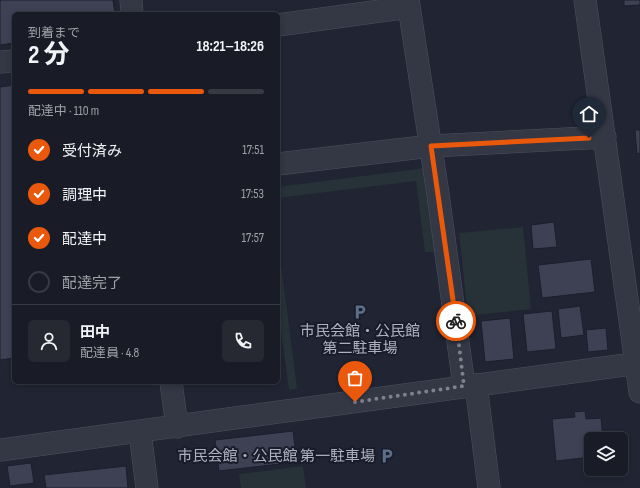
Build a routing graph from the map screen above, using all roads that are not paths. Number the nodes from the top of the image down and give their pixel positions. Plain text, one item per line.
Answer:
1 (131, 0) edge
2 (585, 0) edge
3 (409, 4) edge
4 (132, 12) edge
5 (280, 25) edge
6 (12, 61) edge
7 (0, 62) edge
8 (604, 137) junction
9 (431, 146) junction
10 (280, 164) edge
11 (638, 363) edge
12 (171, 384) edge
13 (470, 386) junction
14 (640, 392) edge
15 (177, 427) junction
16 (140, 432) junction
17 (0, 450) edge
18 (147, 488) edge
19 (489, 488) edge

1 - 4 street
2 - 8 street
3 - 5 street
3 - 9 street
6 - 7 street
8 - 9 street
8 - 11 street
9 - 10 street
9 - 13 street
11 - 13 street
11 - 14 street
12 - 15 street
13 - 15 street
13 - 19 street
15 - 16 street
16 - 17 street
16 - 18 street

